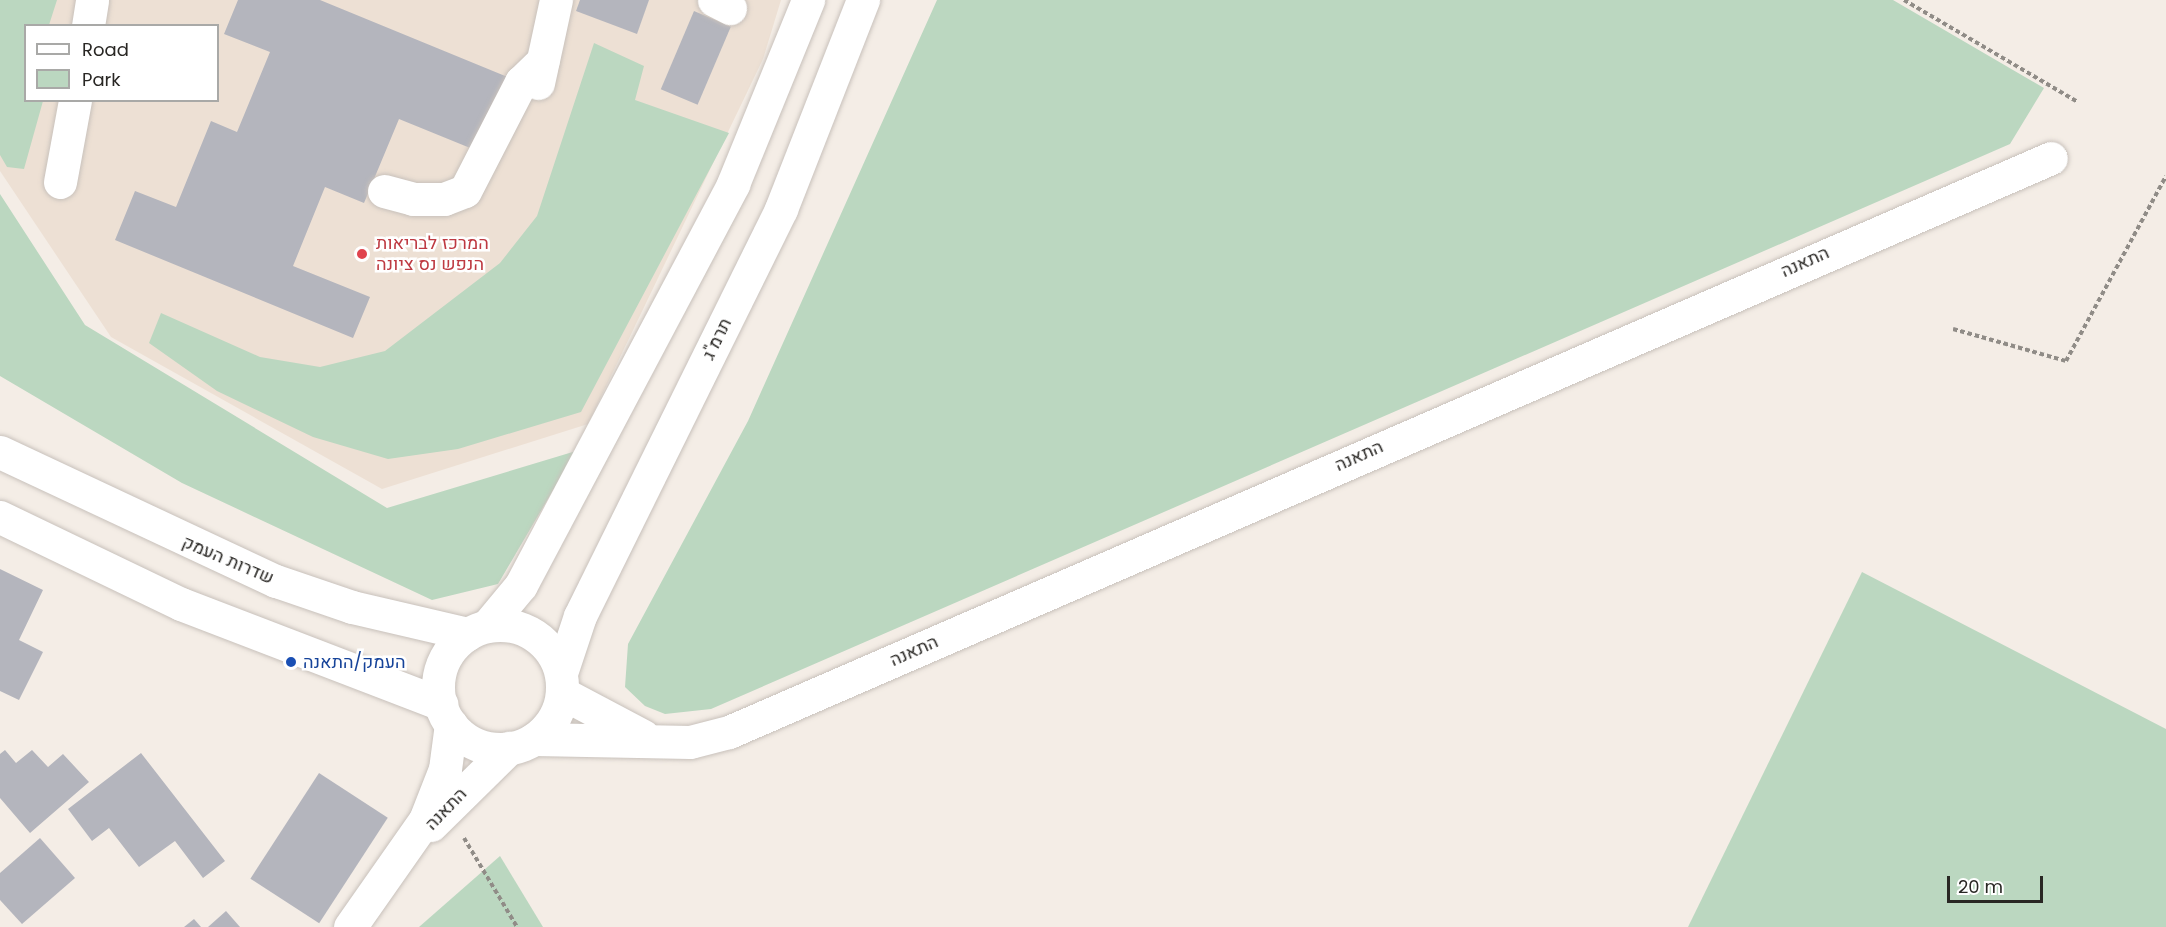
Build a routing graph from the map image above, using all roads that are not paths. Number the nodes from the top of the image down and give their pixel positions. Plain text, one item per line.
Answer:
1 (92, 0) edge
2 (556, 0) edge
3 (808, 0) edge
4 (863, 0) edge
5 (88, 24) edge
6 (543, 61) junction
7 (536, 94) dead end
8 (75, 102) edge
9 (2051, 158) dead end
10 (60, 182) dead end
11 (384, 190) dead end
12 (0, 452) edge
13 (0, 517) edge
14 (477, 630) junction
15 (562, 683) junction
16 (446, 714) junction
17 (665, 741) junction
18 (521, 743) junction
19 (411, 845) junction
20 (350, 927) edge

1 - 5 street
2 - 6 street
3 - 14 street
4 - 15 street, תרמ"ג
6 - 7 street
6 - 11 street
8 - 10 street
9 - 17 street, התאנה
12 - 14 street, שדרות העמק
13 - 16 street
14 - 15 street
14 - 16 street
15 - 17 street, התאנה
15 - 18 street
16 - 18 street
16 - 19 street, התאנה
17 - 18 street, התאנה
18 - 19 street, התאנה
19 - 20 street, התאנה

